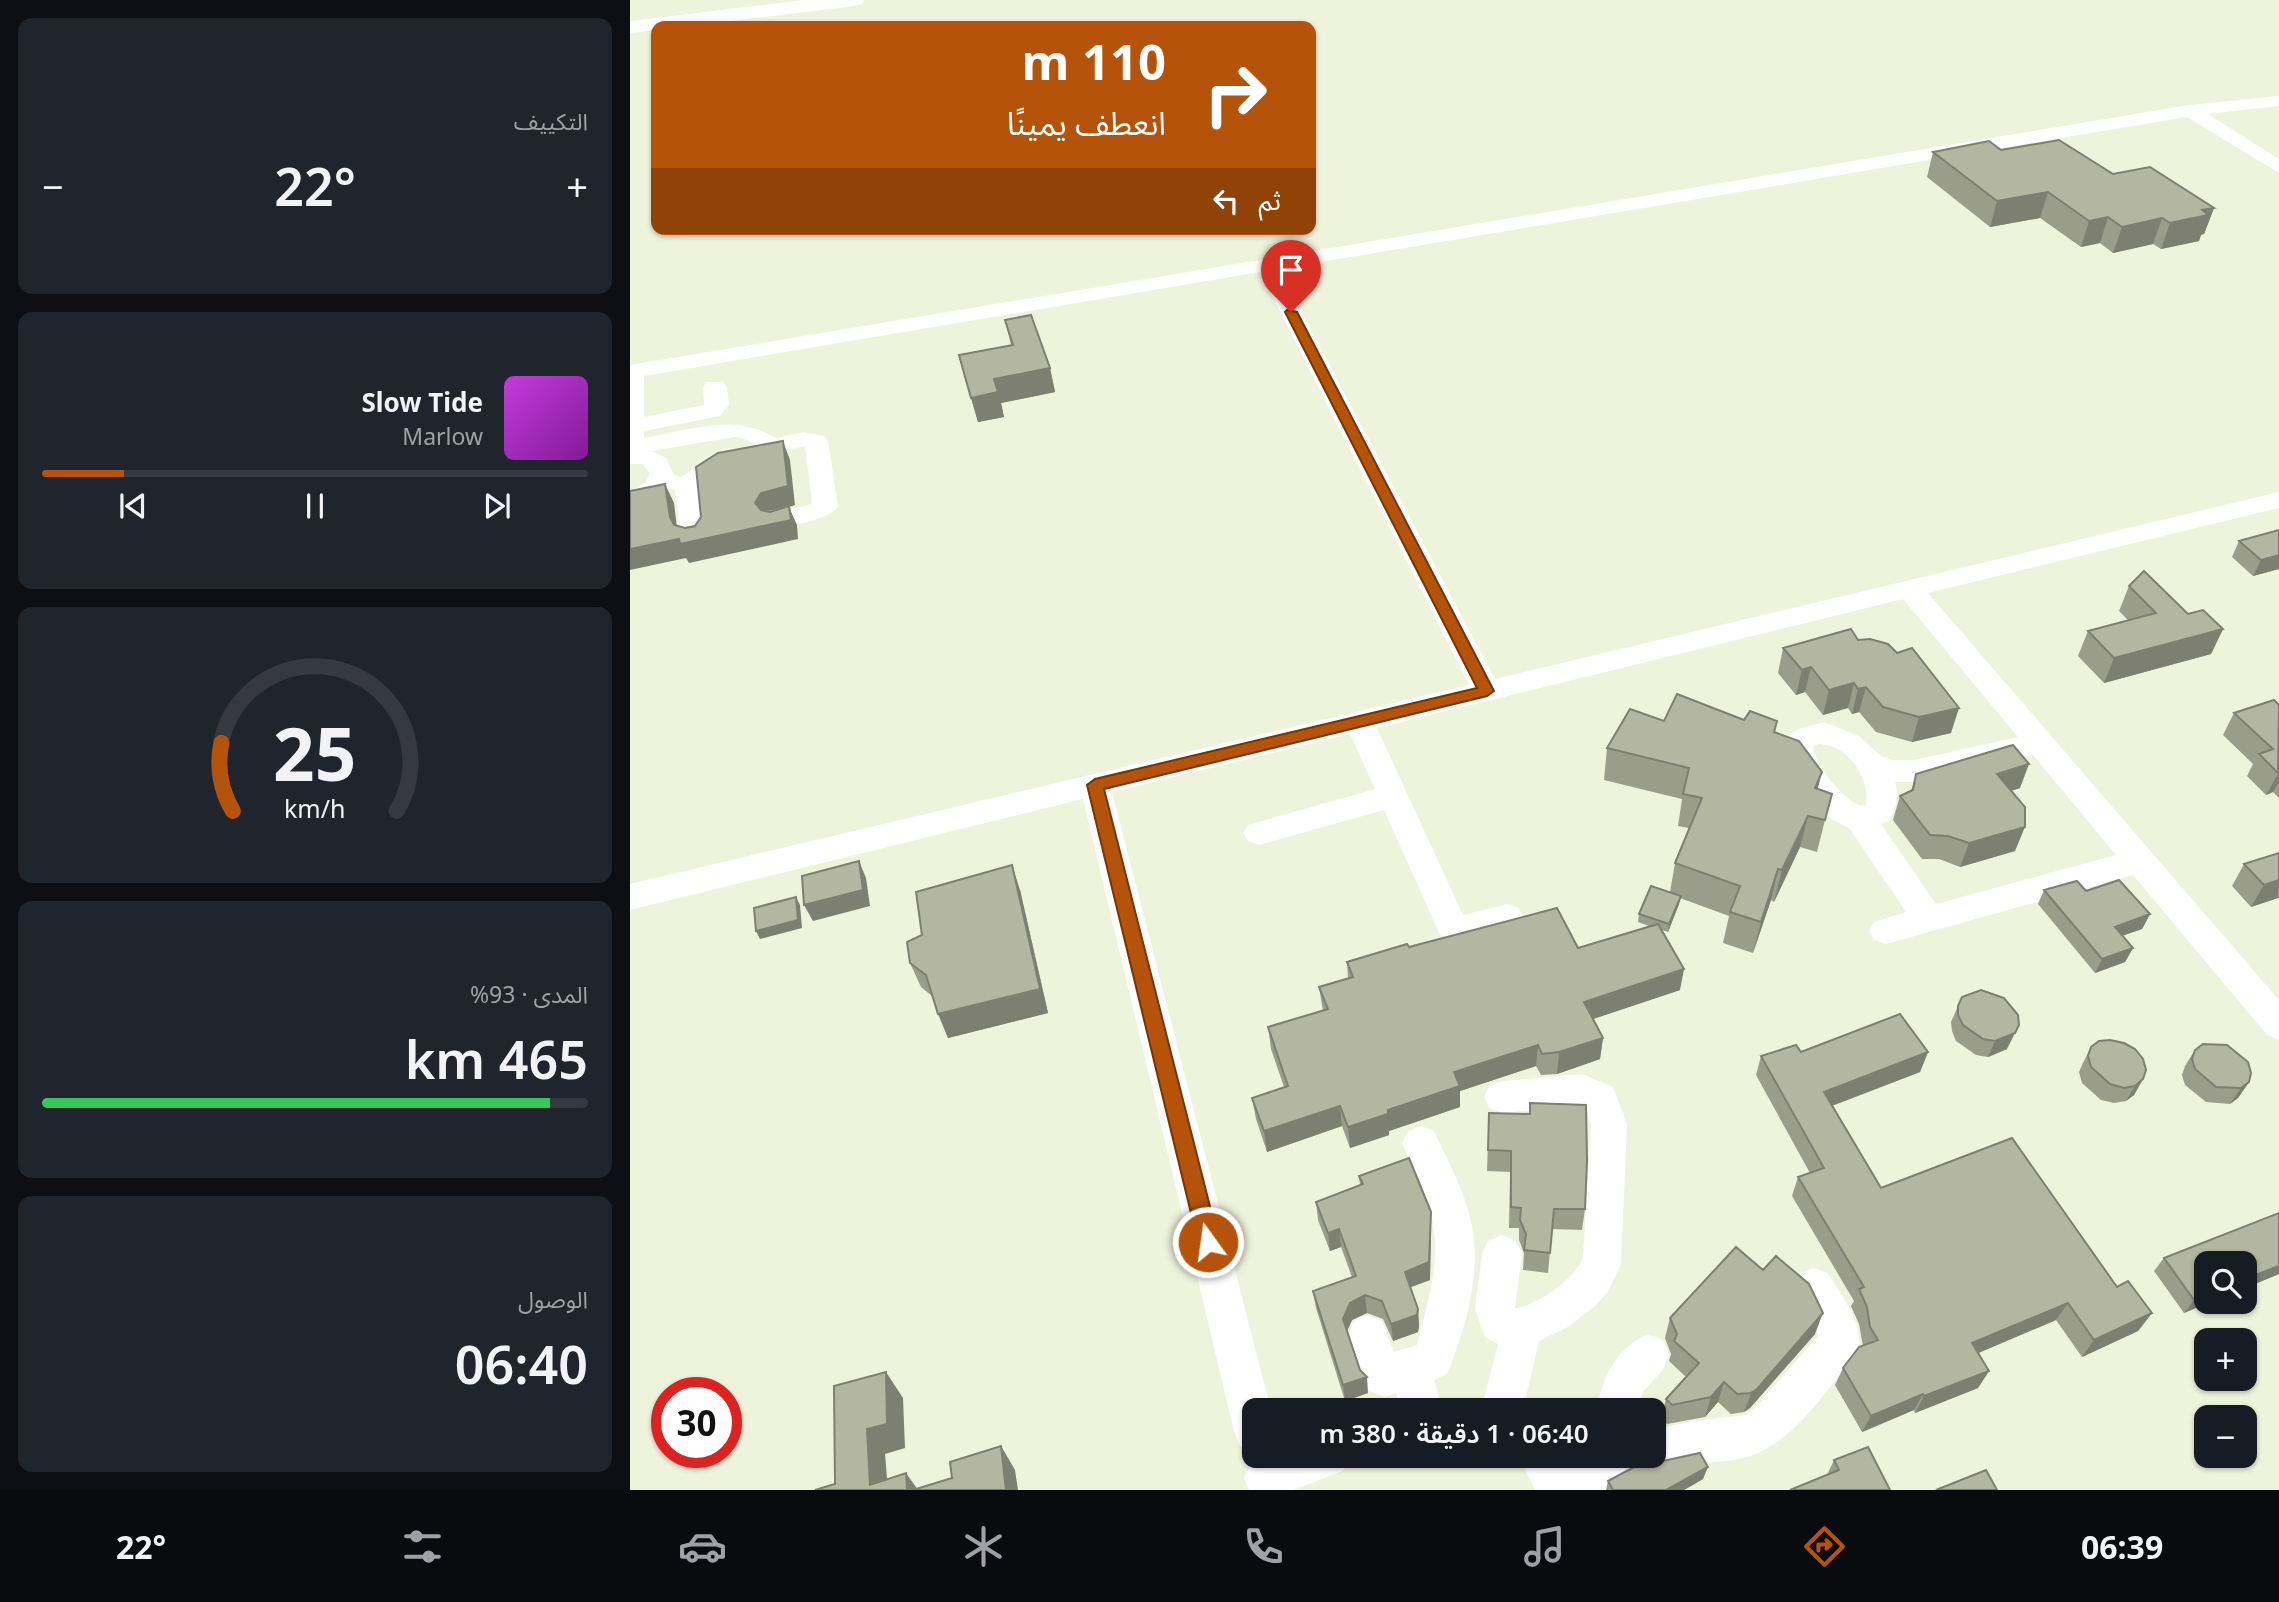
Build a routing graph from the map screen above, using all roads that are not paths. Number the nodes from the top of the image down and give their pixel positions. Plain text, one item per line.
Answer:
1 (716, 0) edge
2 (855, 0) edge
3 (630, 10) edge
4 (680, 21) edge
5 (651, 24) edge
6 (630, 27) edge
7 (2279, 101) edge
8 (2189, 110) junction
9 (2279, 167) edge
10 (1267, 265) junction
11 (631, 371) edge
12 (715, 387) dead end
13 (751, 433) junction
14 (631, 438) edge
15 (672, 483) junction
16 (630, 499) edge
17 (2279, 500) edge
18 (778, 520) edge
19 (694, 536) edge
20 (1909, 589) junction
21 (1487, 691) junction
22 (1359, 721) junction
23 (2041, 744) junction
24 (1871, 764) junction
25 (1095, 785) junction
26 (1392, 796) junction
27 (1860, 819) junction
28 (1259, 833) dead end
29 (2140, 860) junction
30 (630, 897) edge
31 (1507, 917) dead end
32 (1928, 919) junction
33 (1886, 931) dead end
34 (2279, 1025) edge
35 (1502, 1097) dead end
36 (1421, 1143) dead end
37 (1502, 1254) dead end
38 (1814, 1287) edge
39 (1522, 1328) junction
40 (1368, 1335) dead end
41 (1648, 1356) dead end
42 (1410, 1369) junction
43 (1247, 1398) edge
44 (1418, 1398) edge
45 (1505, 1398) edge
46 (1620, 1398) edge
47 (1666, 1448) edge
48 (1289, 1468) edge
49 (1547, 1468) edge
50 (1597, 1468) edge
51 (1266, 1475) edge
52 (1559, 1490) edge
53 (1574, 1490) edge

1 - 3 main road
2 - 4 main road
5 - 6 main road
7 - 8 street
8 - 9 street
8 - 10 street
10 - 11 street
10 - 21 street
11 - 14 street
12 - 14 street
13 - 14 street
13 - 15 street
13 - 18 street
14 - 15 street
15 - 16 street
15 - 19 street
17 - 20 street
20 - 21 street
20 - 23 street
21 - 22 street
22 - 25 street
22 - 26 street
23 - 24 street
23 - 29 street
24 - 27 street
24 - 27 street
25 - 30 street
25 - 43 street
26 - 28 street
26 - 31 street
27 - 32 street
29 - 32 street
29 - 34 street
32 - 33 street
35 - 39 street
36 - 42 street
37 - 39 street
38 - 47 street
39 - 45 street
40 - 42 street
41 - 46 street
42 - 44 street
48 - 51 street
49 - 52 street
50 - 53 street

